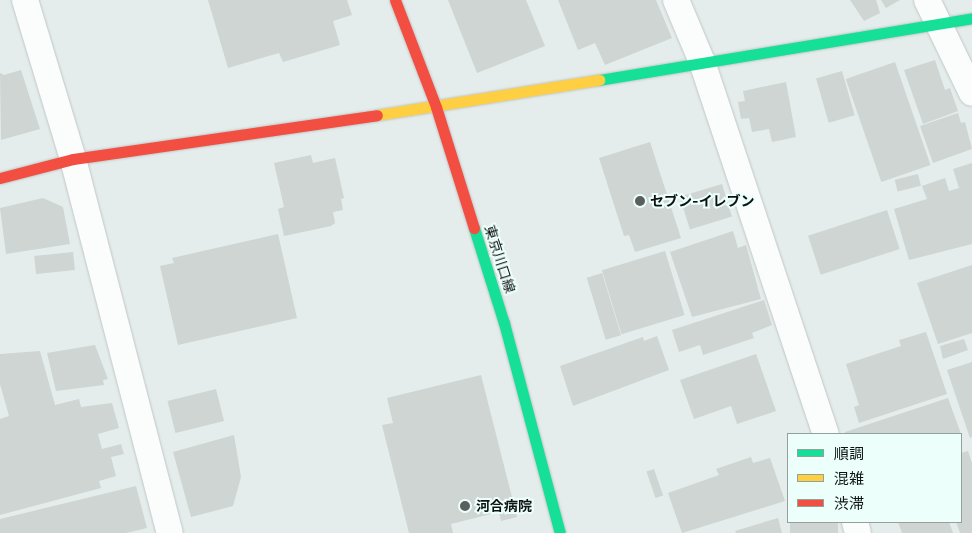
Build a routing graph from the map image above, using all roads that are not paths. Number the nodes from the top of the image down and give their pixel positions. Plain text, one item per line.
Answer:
1 (24, 0) edge
2 (395, 0) edge
3 (676, 0) edge
4 (927, 0) edge
5 (972, 18) edge
6 (939, 23) junction
7 (702, 62) junction
8 (972, 93) edge
9 (436, 107) junction
10 (73, 160) junction
11 (0, 178) edge
12 (826, 433) edge
13 (170, 533) edge
14 (560, 533) edge

1 - 10 street
2 - 9 street, 東京川口線
3 - 7 street
4 - 6 street
5 - 6 street
6 - 7 street
6 - 8 street
7 - 9 street
7 - 12 street
9 - 10 street
9 - 14 street, 東京川口線
10 - 11 street
10 - 13 street

